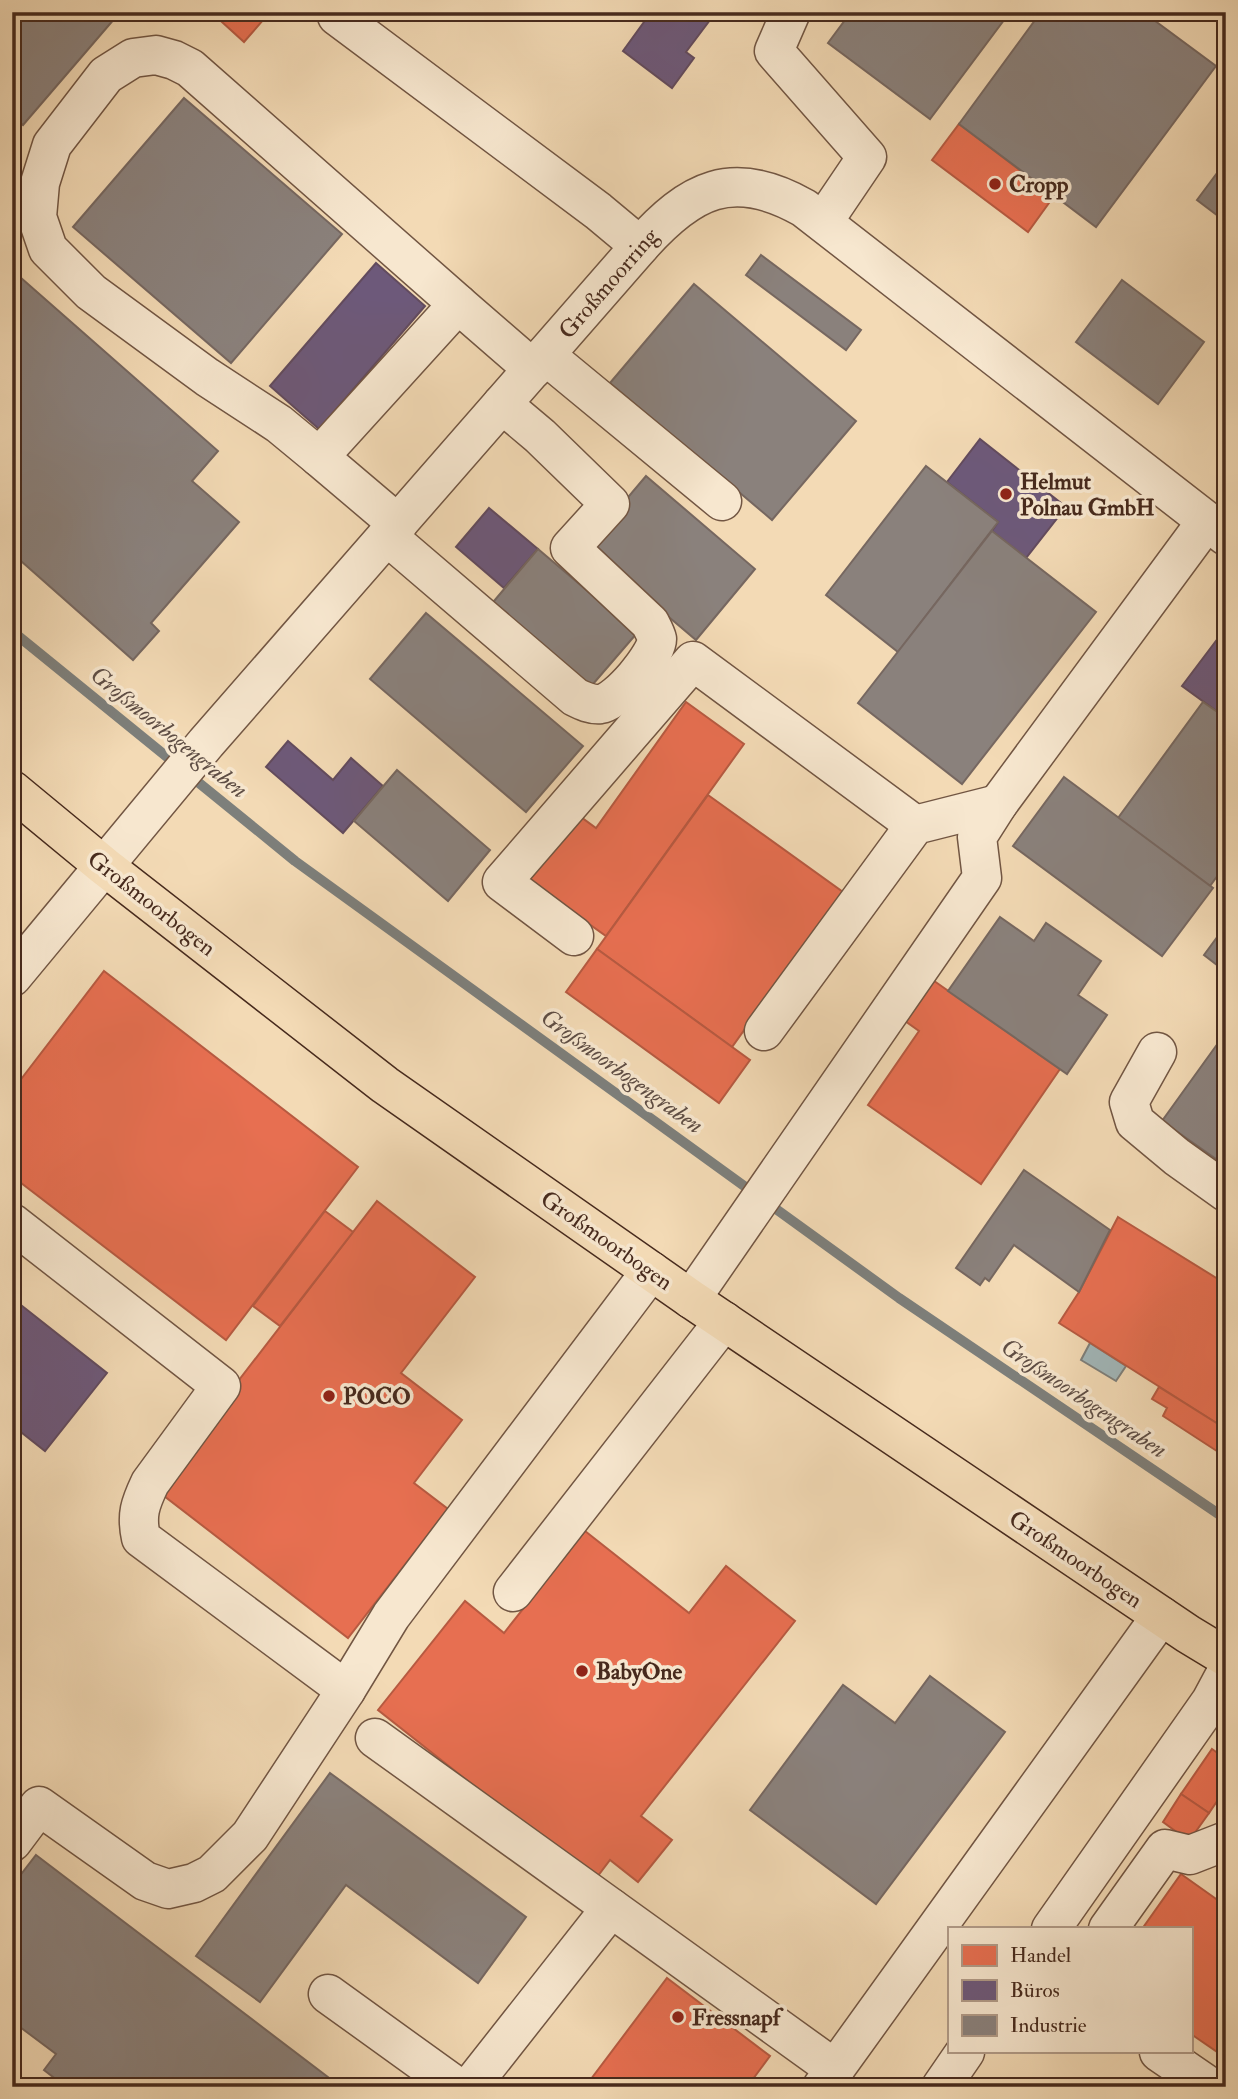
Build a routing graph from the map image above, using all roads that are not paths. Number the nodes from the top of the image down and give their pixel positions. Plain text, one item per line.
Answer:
1 (791, 12) edge
2 (337, 16) dead end
3 (823, 222) junction
4 (640, 246) junction
5 (458, 304) junction
6 (539, 362) junction
7 (502, 404) junction
8 (319, 457) junction
9 (722, 501) dead end
10 (1216, 529) edge
11 (392, 530) junction
12 (12, 790) edge
13 (998, 804) junction
14 (915, 825) junction
15 (104, 866) junction
16 (574, 936) dead end
17 (12, 977) edge
18 (764, 1031) dead end
19 (1157, 1052) dead end
20 (1226, 1192) edge
21 (12, 1223) edge
22 (652, 1271) junction
23 (691, 1299) junction
24 (724, 1321) junction
25 (513, 1592) dead end
26 (1161, 1616) junction
27 (1226, 1657) edge
28 (1226, 1672) edge
29 (346, 1690) junction
30 (375, 1738) dead end
31 (1226, 1841) edge
32 (12, 1842) edge
33 (611, 1908) junction
34 (1052, 1927) edge
35 (1109, 1927) edge
36 (328, 1994) dead end
37 (964, 2054) edge
38 (1162, 2054) edge
39 (828, 2078) edge
40 (457, 2087) edge
41 (470, 2087) edge
42 (941, 2087) edge
43 (1210, 2087) edge

1 - 3 street
2 - 4 street
3 - 4 street, Großmoorring
3 - 10 street, Großmoorring
4 - 6 street, Großmoorring
5 - 6 street
5 - 8 street
5 - 8 street
6 - 7 street, Großmoorring
6 - 9 street
7 - 11 street, Großmoorring
7 - 11 street
8 - 11 street
10 - 13 street
11 - 15 street, Großmoorring
12 - 15 main road, Großmoorbogen
13 - 14 street
13 - 23 street
14 - 16 street
14 - 18 street
15 - 17 street, Großmoorring
15 - 22 main road, Großmoorbogen
19 - 20 street
21 - 29 street
22 - 23 main road, Großmoorbogen
22 - 29 street
23 - 24 main road, Großmoorbogen
24 - 25 street
24 - 26 main road, Großmoorbogen
26 - 27 main road, Großmoorbogen
26 - 39 street
28 - 34 street
29 - 32 street
30 - 33 street
31 - 35 street
33 - 39 street
33 - 41 street
36 - 40 street
37 - 42 street
38 - 43 street

